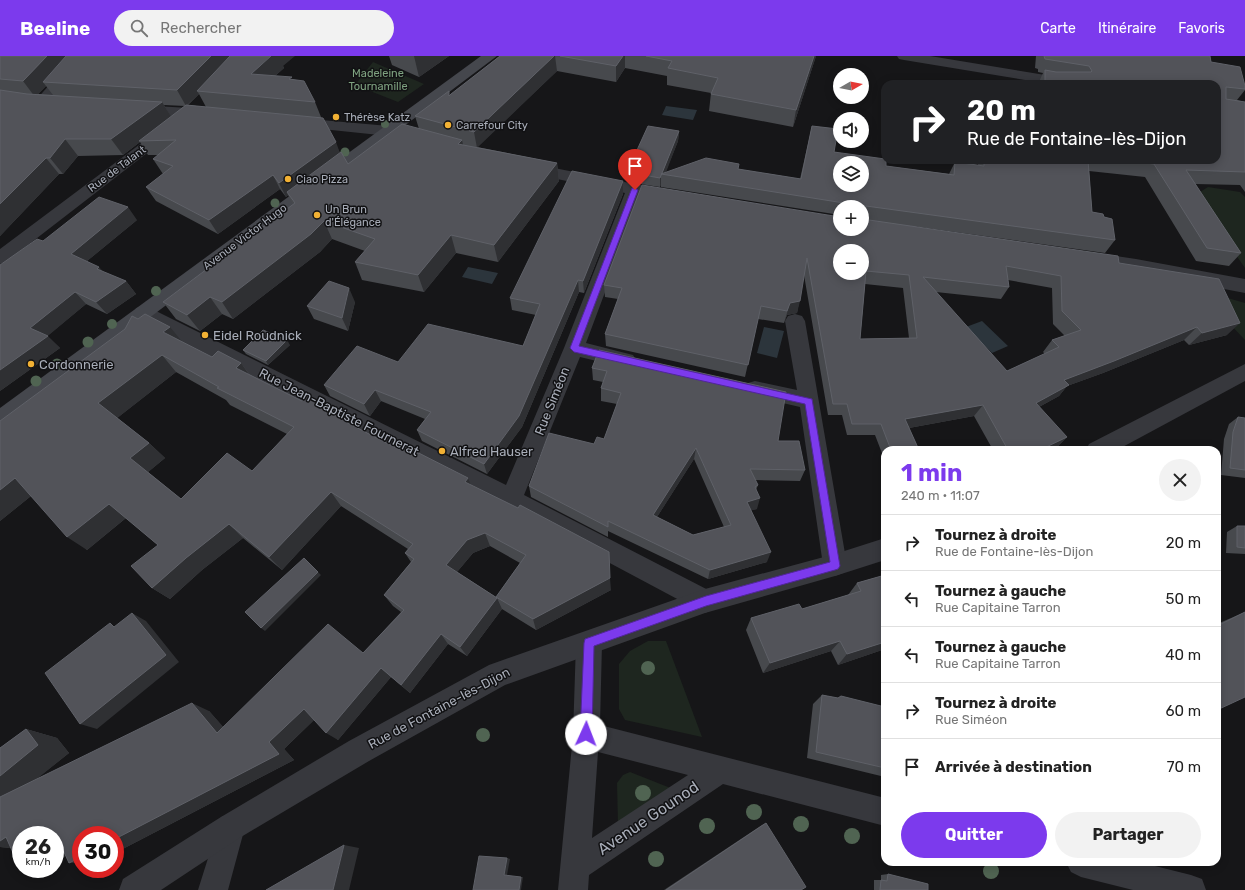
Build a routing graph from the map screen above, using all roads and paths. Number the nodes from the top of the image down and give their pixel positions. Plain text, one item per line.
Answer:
1 (83, 56) edge
2 (490, 56) edge
3 (904, 56) edge
4 (1051, 80) edge
5 (206, 97) edge
6 (56, 105) edge
7 (127, 109) edge
8 (191, 113) junction
9 (220, 116) edge
10 (282, 122) edge
11 (389, 131) junction
12 (424, 139) edge
13 (514, 164) edge
14 (635, 190) junction
15 (682, 198) edge
16 (1074, 256) edge
17 (0, 258) edge
18 (1245, 286) edge
19 (143, 313) junction
20 (794, 321) edge
21 (574, 348) junction
22 (642, 364) edge
23 (1245, 372) edge
24 (733, 384) edge
25 (809, 401) junction
26 (0, 419) edge
27 (1105, 446) edge
28 (511, 500) junction
29 (881, 550) edge
30 (835, 566) junction
31 (706, 601) junction
32 (589, 643) junction
33 (586, 734) junction
34 (720, 770) junction
35 (881, 811) edge
36 (231, 827) junction
37 (1097, 866) edge
38 (575, 878) edge
39 (134, 890) edge
40 (213, 890) edge
41 (1191, 890) edge

1 - 6 street
2 - 11 main road, Avenue Victor Hugo
3 - 4 street
5 - 8 street, Rue de Talant
7 - 8 street
8 - 9 street
8 - 17 street, Rue de Talant
10 - 11 street
11 - 12 street
11 - 19 main road, Avenue Victor Hugo
13 - 14 street
14 - 15 street
14 - 21 street, Rue Siméon
16 - 18 street
19 - 26 main road, Avenue Victor Hugo
19 - 28 street, Rue Jean-Baptiste Fournerat
20 - 25 street
21 - 22 street
21 - 28 street, Rue Siméon
23 - 27 street
24 - 25 street
25 - 30 street
28 - 31 street, Rue Jean-Baptiste Fournerat
29 - 30 street, Rue de Fontaine-lès-Dijon
30 - 31 street, Rue de Fontaine-lès-Dijon
31 - 32 street, Rue de Fontaine-lès-Dijon
32 - 33 street
32 - 36 street, Rue de Fontaine-lès-Dijon
33 - 34 street, Avenue Gounod
33 - 38 street
34 - 35 street, Avenue Gounod
34 - 38 street, Avenue Gounod
36 - 39 street, Rue de Fontaine-lès-Dijon
36 - 40 street
37 - 41 street

